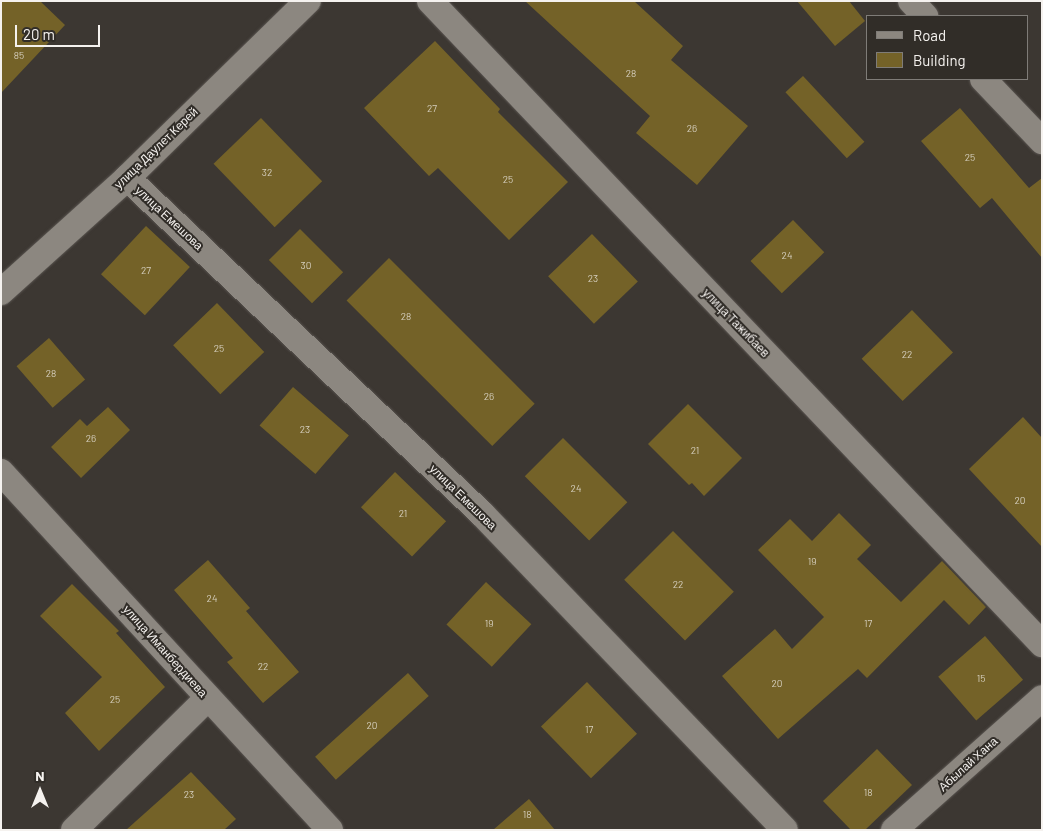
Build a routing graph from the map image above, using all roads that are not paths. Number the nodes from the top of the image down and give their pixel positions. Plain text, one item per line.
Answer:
1 (308, 1) edge
2 (430, 1) edge
3 (911, 1) edge
4 (924, 15) edge
5 (984, 80) edge
6 (1042, 141) edge
7 (126, 178) junction
8 (1, 292) edge
9 (1, 472) edge
10 (1042, 644) edge
11 (208, 698) junction
12 (1042, 698) edge
13 (74, 830) edge
14 (330, 830) edge
15 (785, 830) edge
16 (894, 830) edge

1 - 7 street, улица Даулет Керей
2 - 10 street, улица Тажибаев
3 - 4 street
5 - 6 street
7 - 8 street, улица Даулет Керей
7 - 15 street, улица Емешова
9 - 11 street, улица Иманбердиева
11 - 13 street
11 - 14 street, улица Иманбердиева
12 - 16 street, Абылай Хана

